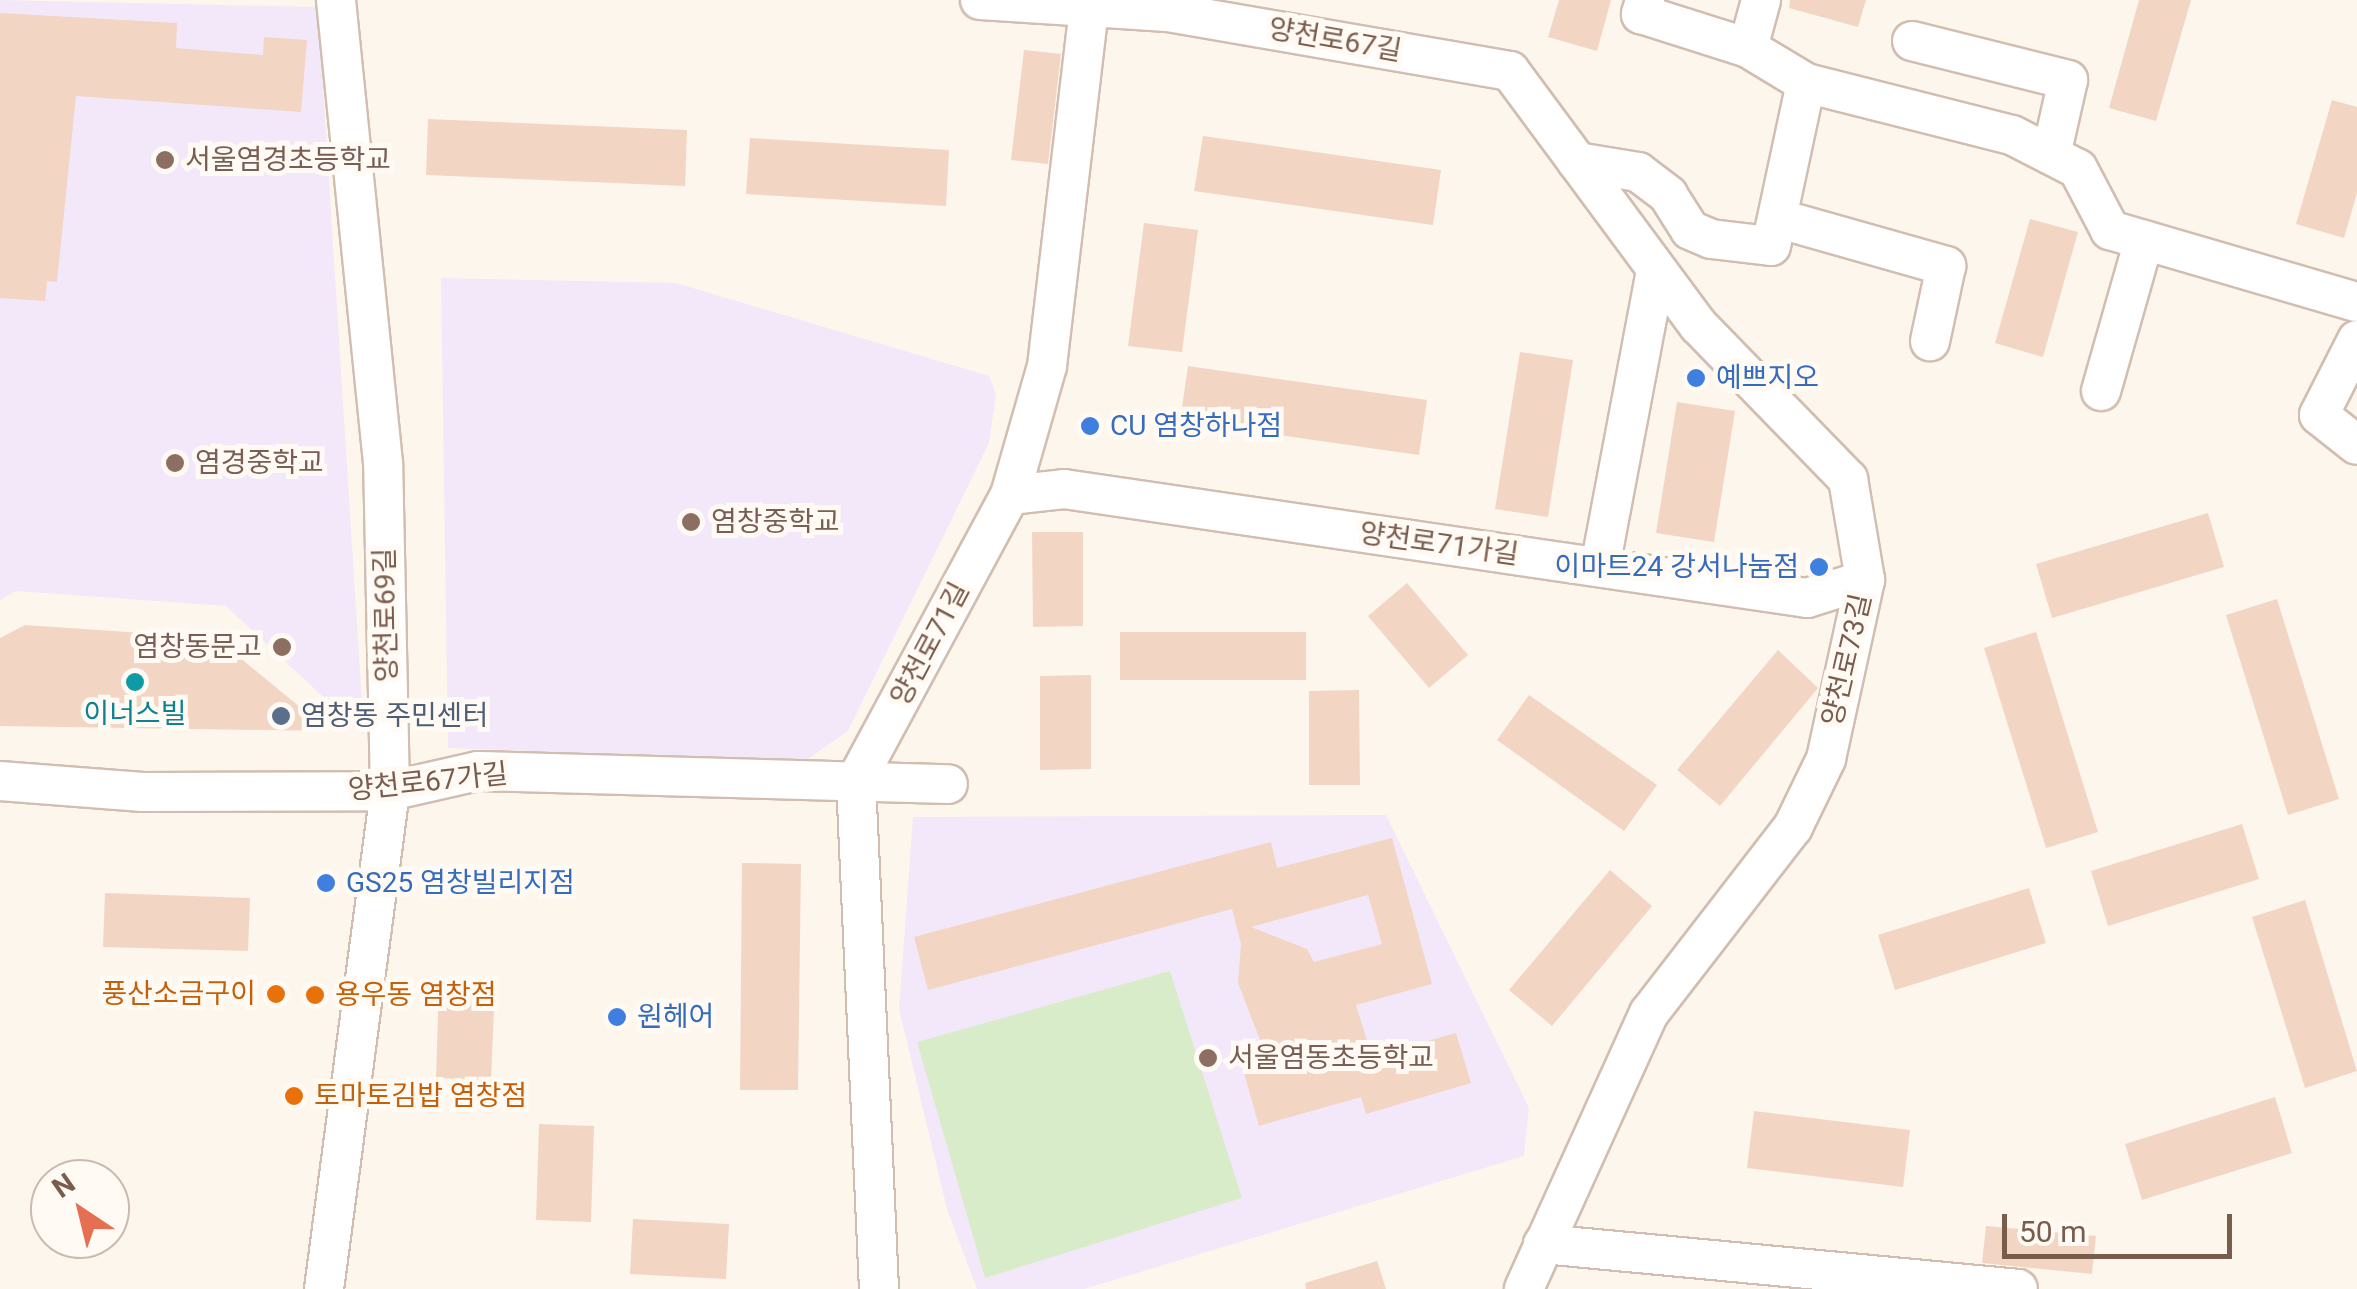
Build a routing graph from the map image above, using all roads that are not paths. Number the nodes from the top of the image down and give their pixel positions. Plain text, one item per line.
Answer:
1 (336, 0) edge
2 (980, 0) edge
3 (1646, 0) edge
4 (1761, 0) edge
5 (1089, 7) junction
6 (1912, 41) dead end
7 (1748, 48) junction
8 (1510, 71) joint
9 (1806, 83) junction
10 (2052, 151) junction
11 (1577, 162) junction
12 (1780, 220) junction
13 (2144, 240) junction
14 (1656, 271) junction
15 (2357, 302) edge
16 (2357, 340) edge
17 (1930, 341) dead end
18 (2101, 391) dead end
19 (2357, 445) edge
20 (1010, 495) junction
21 (1600, 567) junction
22 (1865, 580) junction
23 (0, 781) edge
24 (856, 781) junction
25 (948, 784) dead end
26 (390, 792) junction
27 (1543, 1244) junction
28 (324, 1289) edge
29 (879, 1289) edge
30 (1524, 1289) edge
31 (2018, 1289) edge

1 - 26 street, 양천로69길
2 - 5 street, 양천로67길
3 - 7 street
4 - 7 street
5 - 8 street, 양천로67길
5 - 20 street, 양천로71길
6 - 10 street
7 - 9 street
8 - 11 street, 양천로73길
9 - 10 street
9 - 12 street
10 - 13 street
11 - 12 street
11 - 14 street, 양천로73길
12 - 17 street
13 - 15 street
13 - 18 street
14 - 21 street
14 - 22 street, 양천로73길
16 - 19 street
20 - 21 street, 양천로71가길
20 - 24 street, 양천로71길
21 - 22 street, 양천로71가길
22 - 27 street, 양천로73길
23 - 26 street, 양천로67가길
24 - 25 street, 양천로67가길
24 - 26 street, 양천로67가길
24 - 29 street
26 - 28 street, 양천로69길
27 - 30 street, 양천로73길
27 - 31 street

